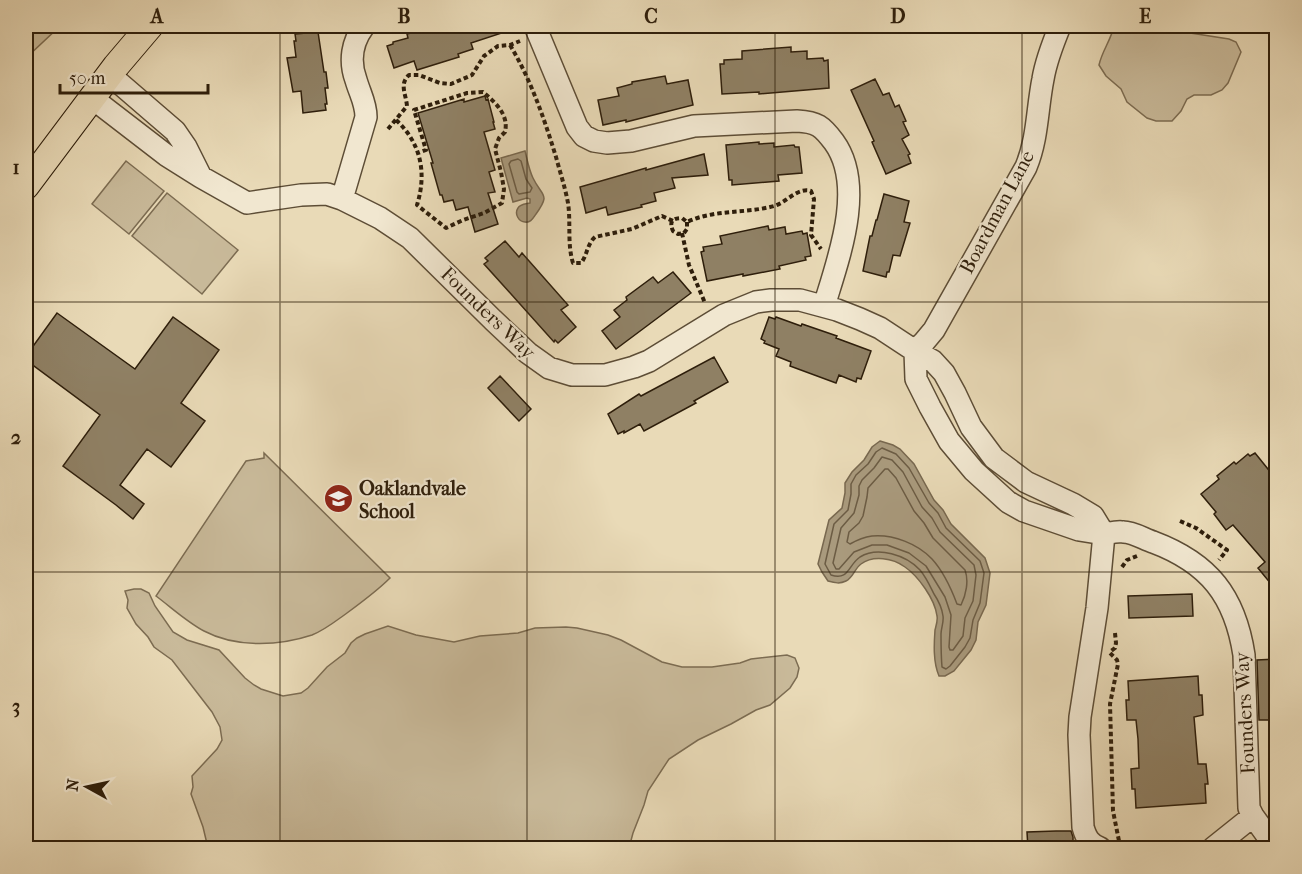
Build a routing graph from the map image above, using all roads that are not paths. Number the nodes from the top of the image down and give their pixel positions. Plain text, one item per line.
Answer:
1 (150, 26) edge
2 (364, 26) edge
3 (1060, 26) edge
4 (537, 29) edge
5 (110, 75) junction
6 (92, 98) junction
7 (201, 177) junction
8 (26, 186) edge
9 (342, 199) junction
10 (824, 306) junction
11 (915, 351) junction
12 (1104, 534) junction
13 (1253, 816) junction
14 (1276, 848) edge
15 (1100, 849) edge
16 (1213, 849) edge

1 - 5 main road
2 - 9 street
3 - 11 street, Boardman Lane
4 - 10 street
5 - 6 main road
5 - 7 street
6 - 7 street, Founders Way
6 - 8 main road
7 - 9 street, Founders Way
9 - 10 street, Founders Way
10 - 11 street, Founders Way
11 - 12 street, Founders Way
11 - 12 street, Founders Way
12 - 13 street, Founders Way
12 - 15 street
13 - 14 street
13 - 16 street

